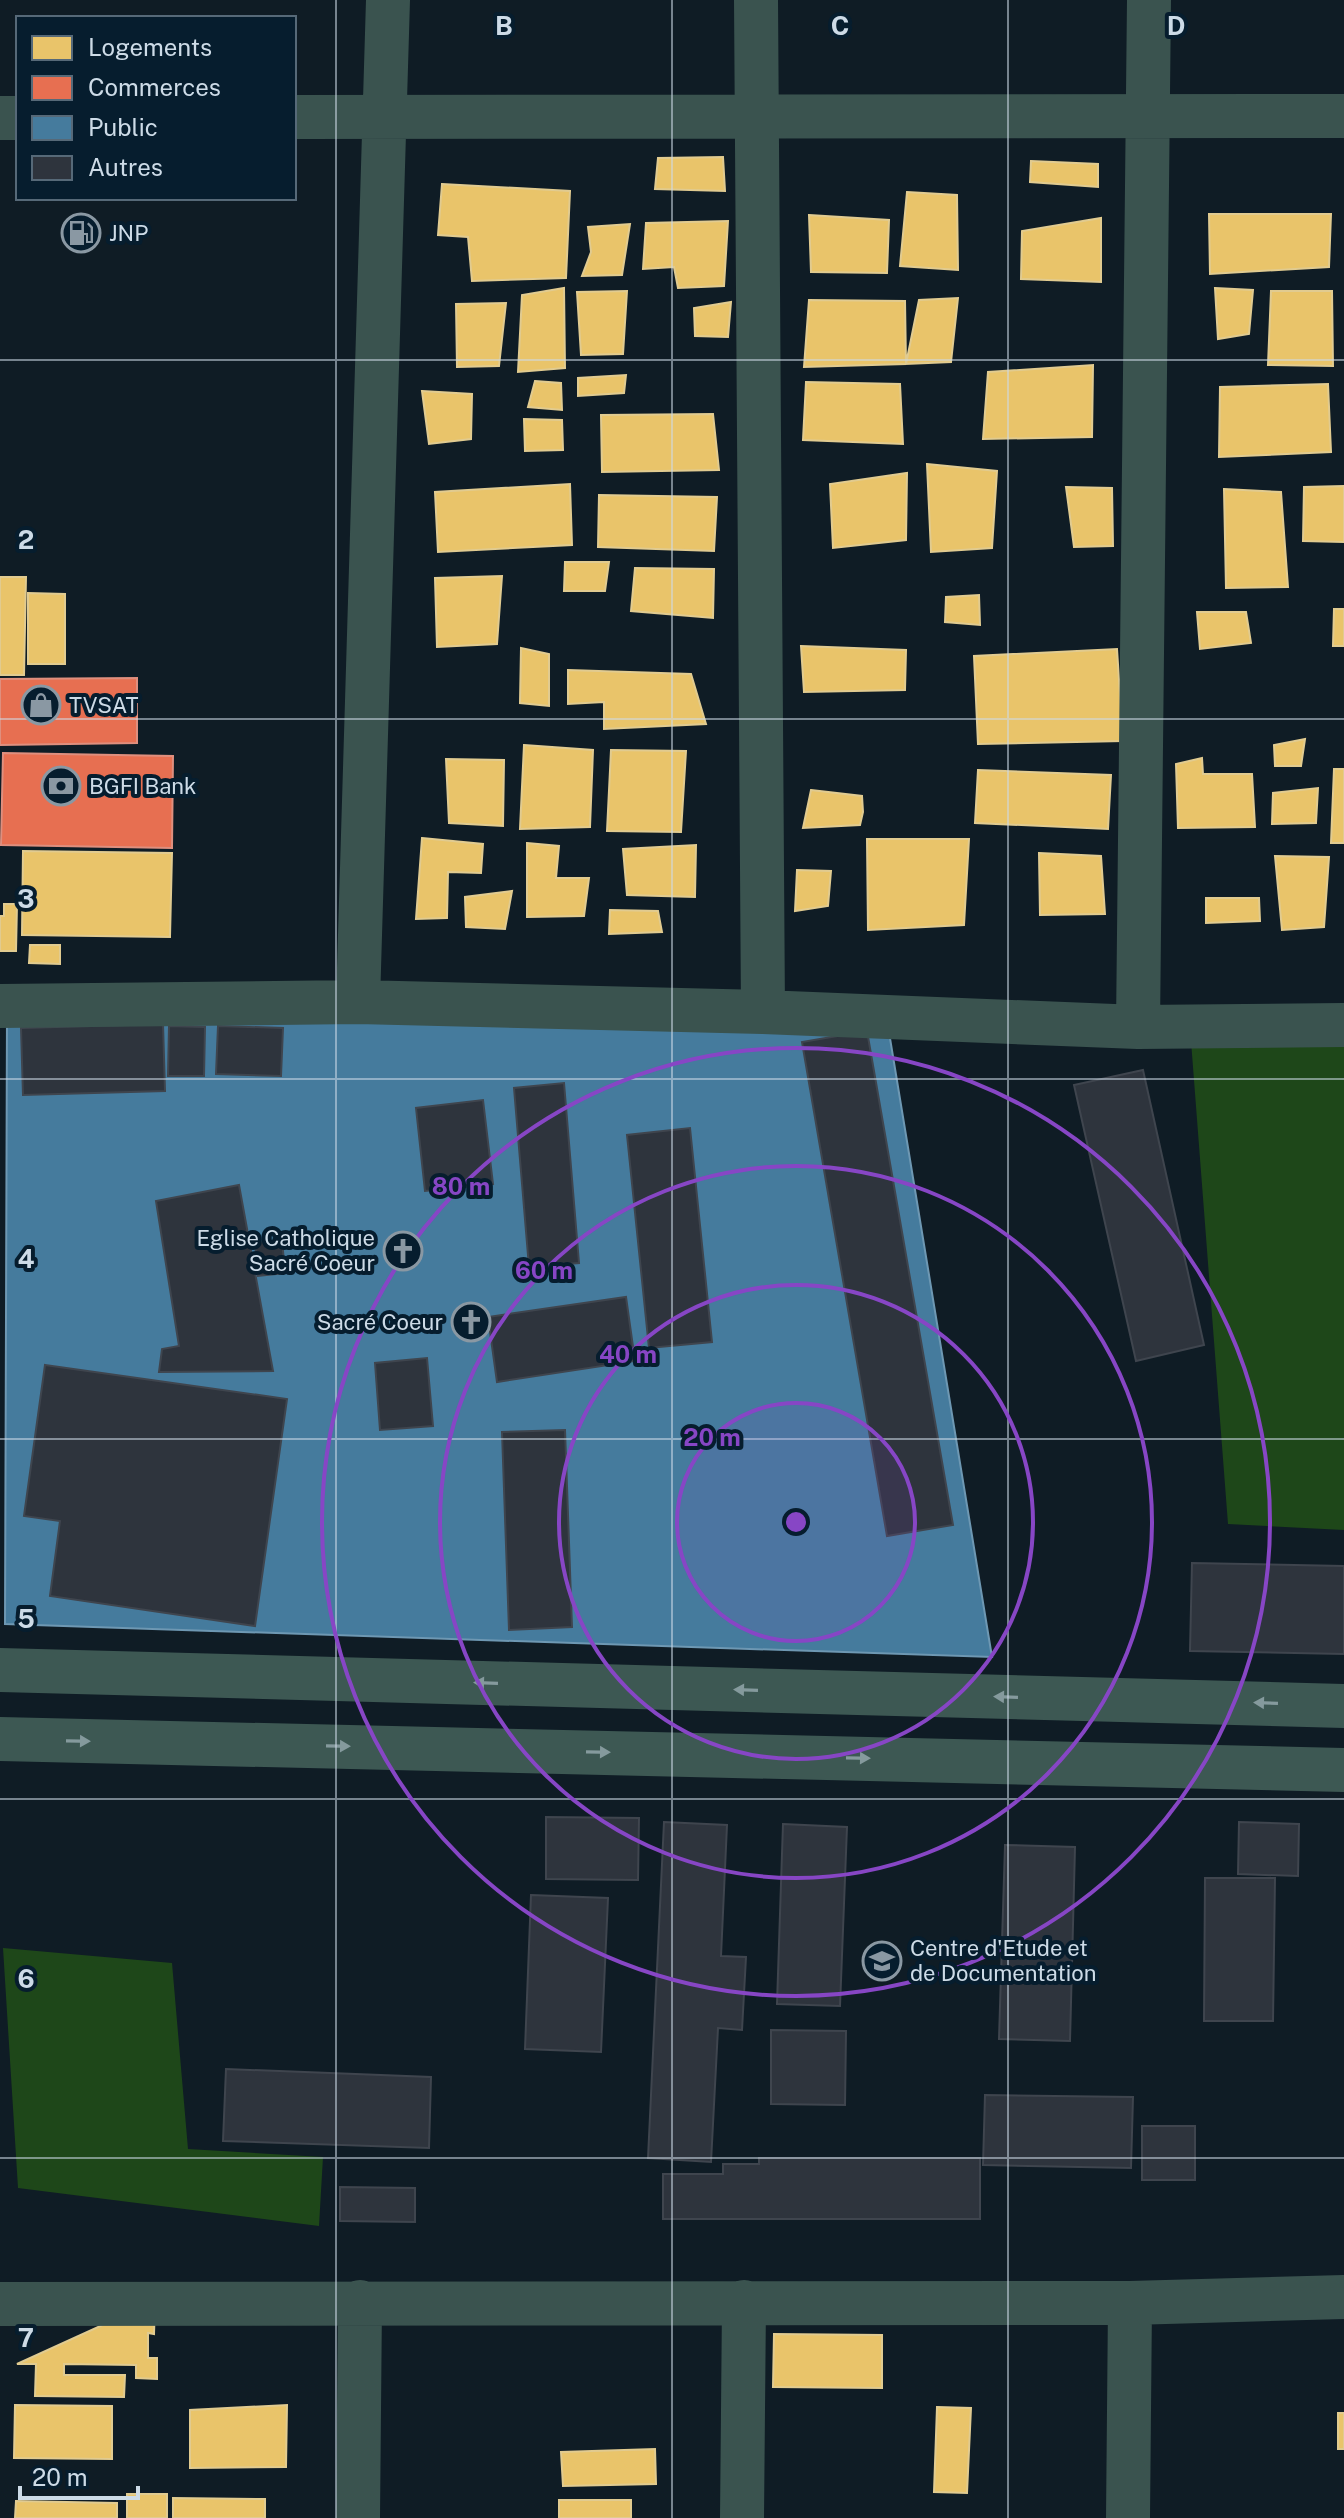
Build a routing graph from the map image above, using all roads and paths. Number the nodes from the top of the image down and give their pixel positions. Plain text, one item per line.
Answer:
1 (388, 0) edge
2 (756, 0) edge
3 (1149, 0) edge
4 (1148, 116) junction
5 (1344, 116) edge
6 (296, 117) edge
7 (385, 117) junction
8 (758, 117) junction
9 (358, 1002) junction
10 (0, 1006) edge
11 (763, 1012) junction
12 (1344, 1025) edge
13 (1138, 1027) junction
14 (0, 1670) edge
15 (1344, 1706) edge
16 (0, 1739) edge
17 (1344, 1770) edge
18 (1344, 2297) edge
19 (360, 2302) junction
20 (744, 2302) junction
21 (1130, 2303) junction
22 (0, 2304) edge
23 (358, 2518) edge
24 (742, 2518) edge
25 (1128, 2518) edge

1 - 7 street
2 - 8 street
3 - 4 street
4 - 5 street
4 - 8 street
4 - 13 street
6 - 7 street
7 - 8 street
7 - 9 street
8 - 11 street
9 - 10 street
9 - 11 street
11 - 13 street
12 - 13 street
15 -> 14 main road
16 -> 17 main road
18 - 21 street
19 - 20 street
19 - 22 street
19 - 23 street
20 - 21 street
20 - 24 street
21 - 25 street

